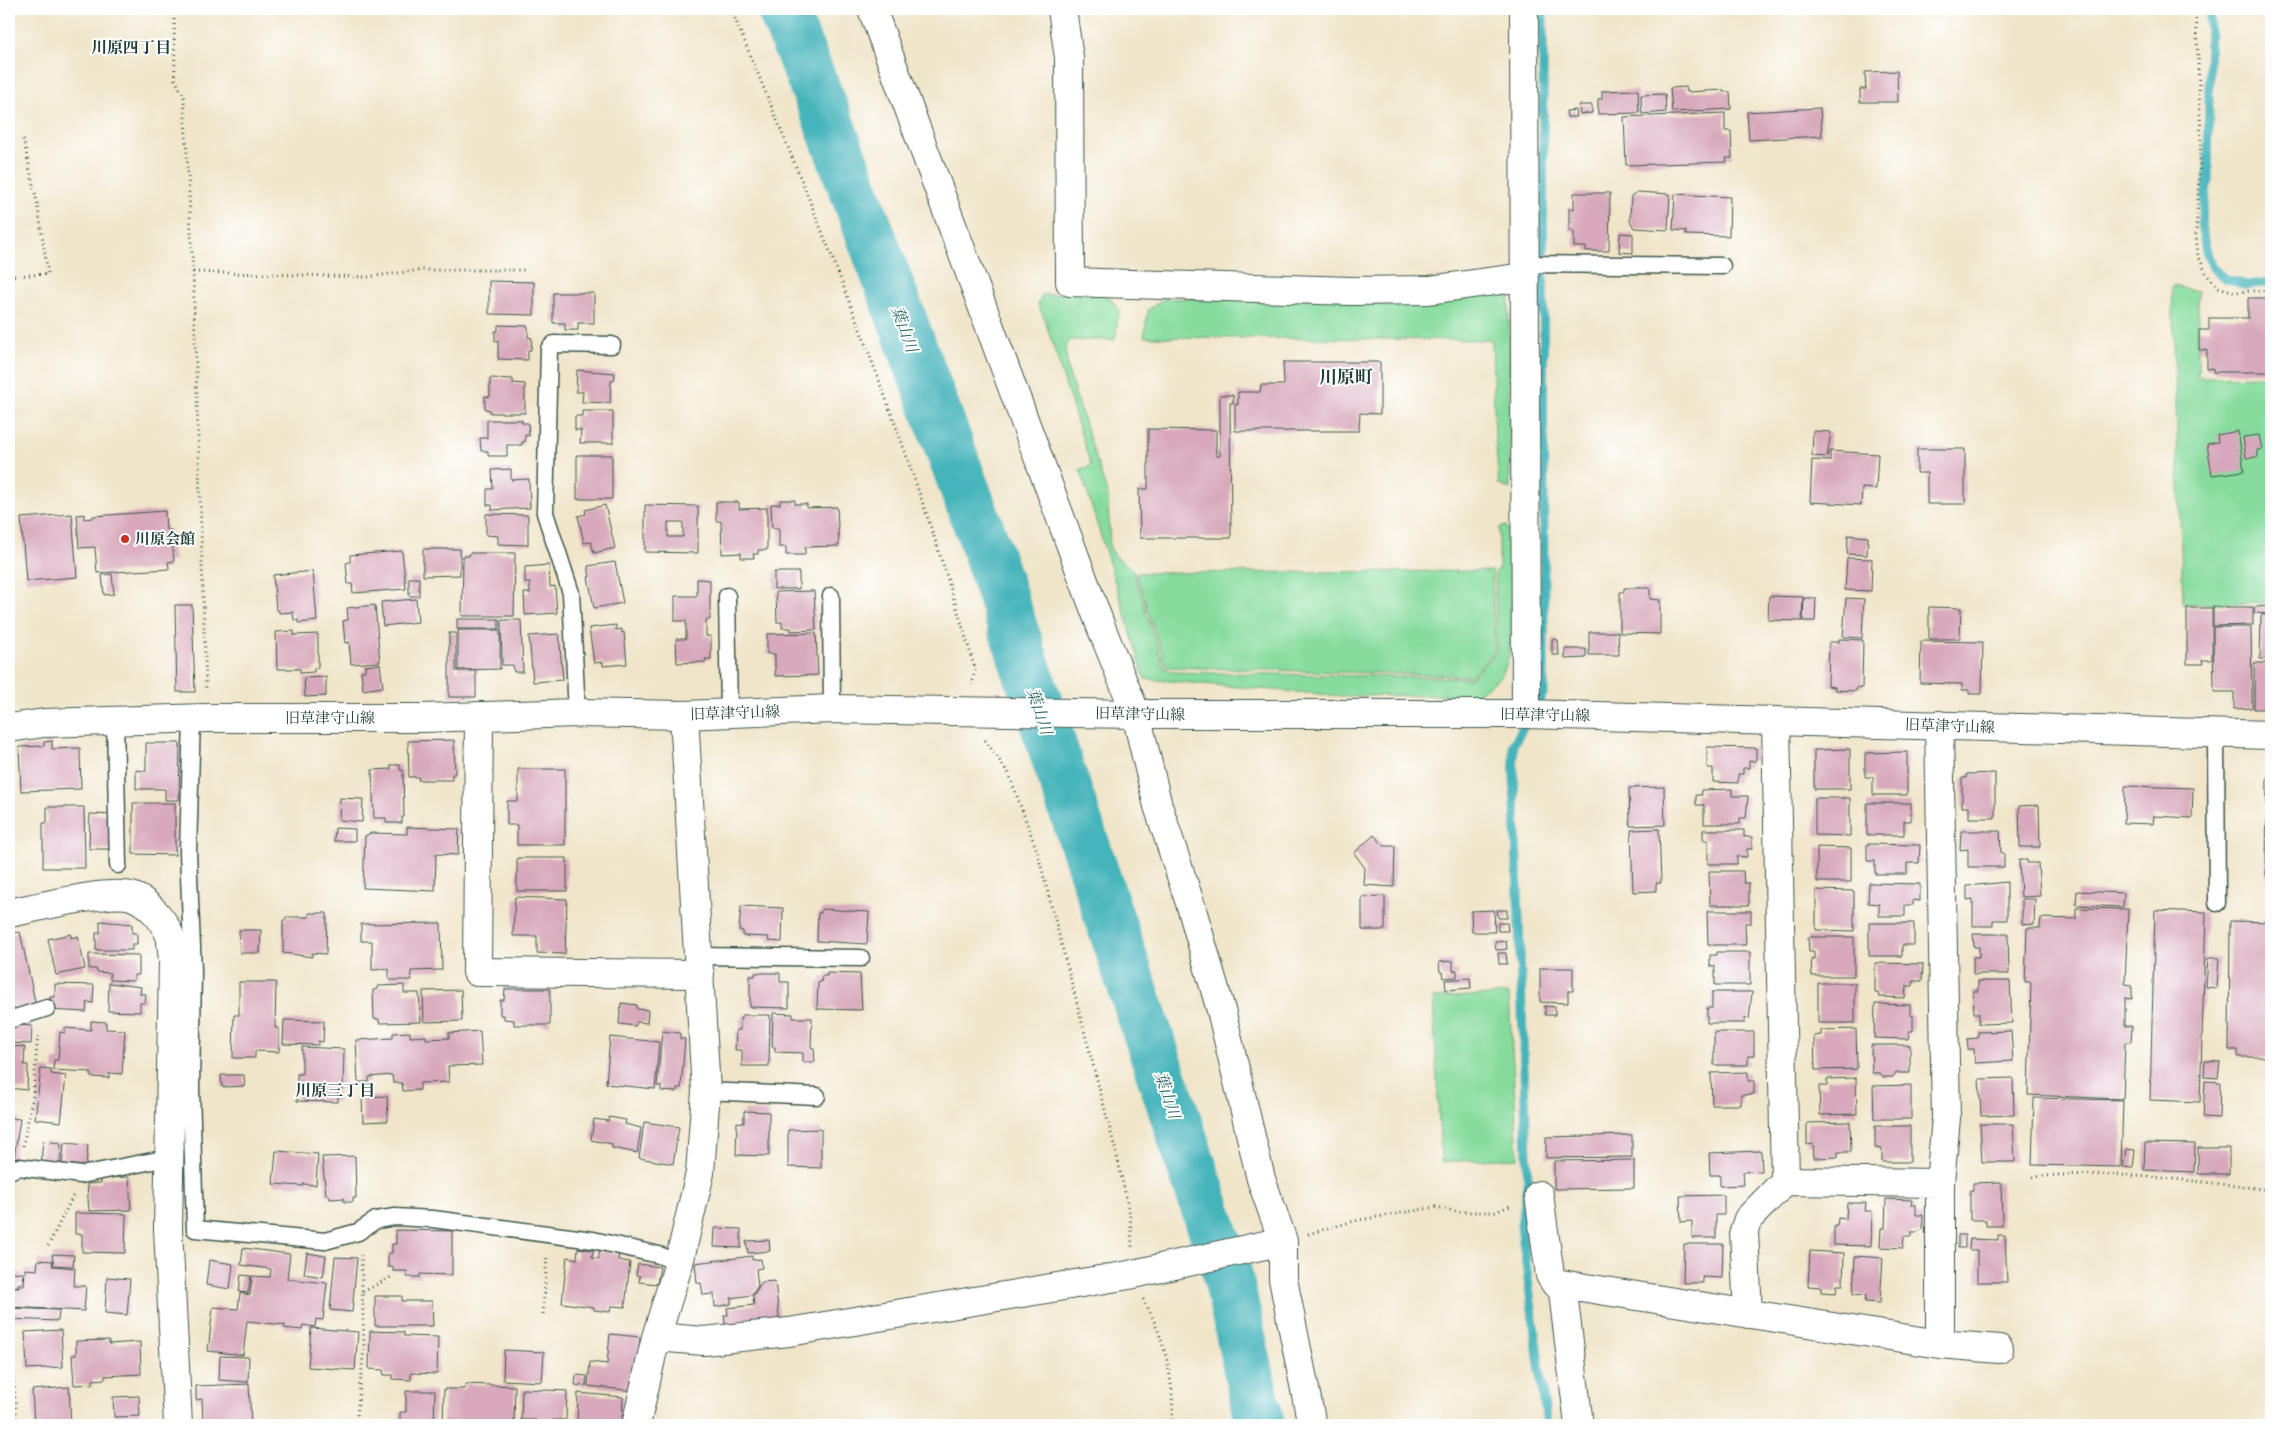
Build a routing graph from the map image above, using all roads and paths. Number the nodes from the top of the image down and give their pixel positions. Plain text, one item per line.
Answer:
1 (174, 9) edge
2 (872, 9) edge
3 (1062, 9) edge
4 (1524, 9) edge
5 (2196, 9) edge
6 (23, 138) dead end
7 (1722, 266) dead end
8 (526, 270) dead end
9 (1524, 270) junction
10 (193, 272) junction
11 (9, 276) edge
12 (2271, 290) edge
13 (612, 346) dead end
14 (727, 596) dead end
15 (831, 596) dead end
16 (832, 709) junction
17 (577, 713) junction
18 (728, 713) junction
19 (1130, 714) junction
20 (1526, 714) junction
21 (684, 715) junction
22 (479, 716) junction
23 (199, 718) junction
24 (115, 720) junction
25 (1776, 721) junction
26 (1939, 725) junction
27 (9, 728) edge
28 (2216, 734) junction
29 (2271, 735) edge
30 (118, 865) dead end
31 (2217, 903) dead end
32 (9, 913) edge
33 (861, 958) dead end
34 (700, 965) junction
35 (41, 1010) joint
36 (9, 1020) edge
37 (706, 1091) junction
38 (817, 1096) dead end
39 (168, 1158) junction
40 (14, 1169) edge
41 (81, 1175) junction
42 (2033, 1177) dead end
43 (1785, 1181) junction
44 (1940, 1183) junction
45 (2271, 1190) edge
46 (1539, 1195) joint
47 (358, 1232) junction
48 (548, 1234) junction
49 (1283, 1241) junction
50 (48, 1246) dead end
51 (679, 1262) junction
52 (391, 1277) dead end
53 (1562, 1284) junction
54 (363, 1292) junction
55 (543, 1314) dead end
56 (1748, 1314) junction
57 (10, 1332) dead end
58 (656, 1337) junction
59 (1940, 1344) junction
60 (2000, 1349) dead end
61 (17, 1425) edge
62 (178, 1425) edge
63 (356, 1425) edge
64 (636, 1425) edge
65 (1312, 1425) edge
66 (1578, 1425) edge

1 - 10 path
2 - 19 street
3 - 9 street
4 - 9 street
5 - 12 path
6 - 11 path
7 - 9 lane
8 - 10 path
9 - 20 street
10 - 23 path
13 - 17 lane
14 - 18 lane
15 - 16 lane
16 - 18 street, 旧草津守山線
16 - 19 street, 旧草津守山線
17 - 21 street, 旧草津守山線
17 - 22 street, 旧草津守山線
18 - 21 street, 旧草津守山線
19 - 20 street, 旧草津守山線
19 - 49 street
20 - 25 street, 旧草津守山線
21 - 34 street
22 - 23 street, 旧草津守山線
22 - 34 street
23 - 24 street, 旧草津守山線
23 - 47 lane
24 - 27 street, 旧草津守山線
24 - 30 lane
25 - 26 street, 旧草津守山線
25 - 43 street
26 - 28 street, 旧草津守山線
26 - 44 street
28 - 29 street, 旧草津守山線
28 - 31 lane
32 - 39 street
33 - 34 lane
34 - 37 street
35 - 36 lane
35 - 40 path
37 - 38 lane
37 - 51 street
39 - 41 lane
39 - 62 street
40 - 41 lane
41 - 50 path
42 - 45 path
43 - 44 street
43 - 56 street
44 - 59 street
46 - 49 path
46 - 53 street
47 - 48 lane
47 - 54 path
48 - 51 lane
48 - 55 path
49 - 58 street
49 - 65 street
51 - 58 street
52 - 54 path
53 - 56 street
53 - 66 street
54 - 63 path
56 - 59 street
57 - 61 path
58 - 64 street
59 - 60 street

